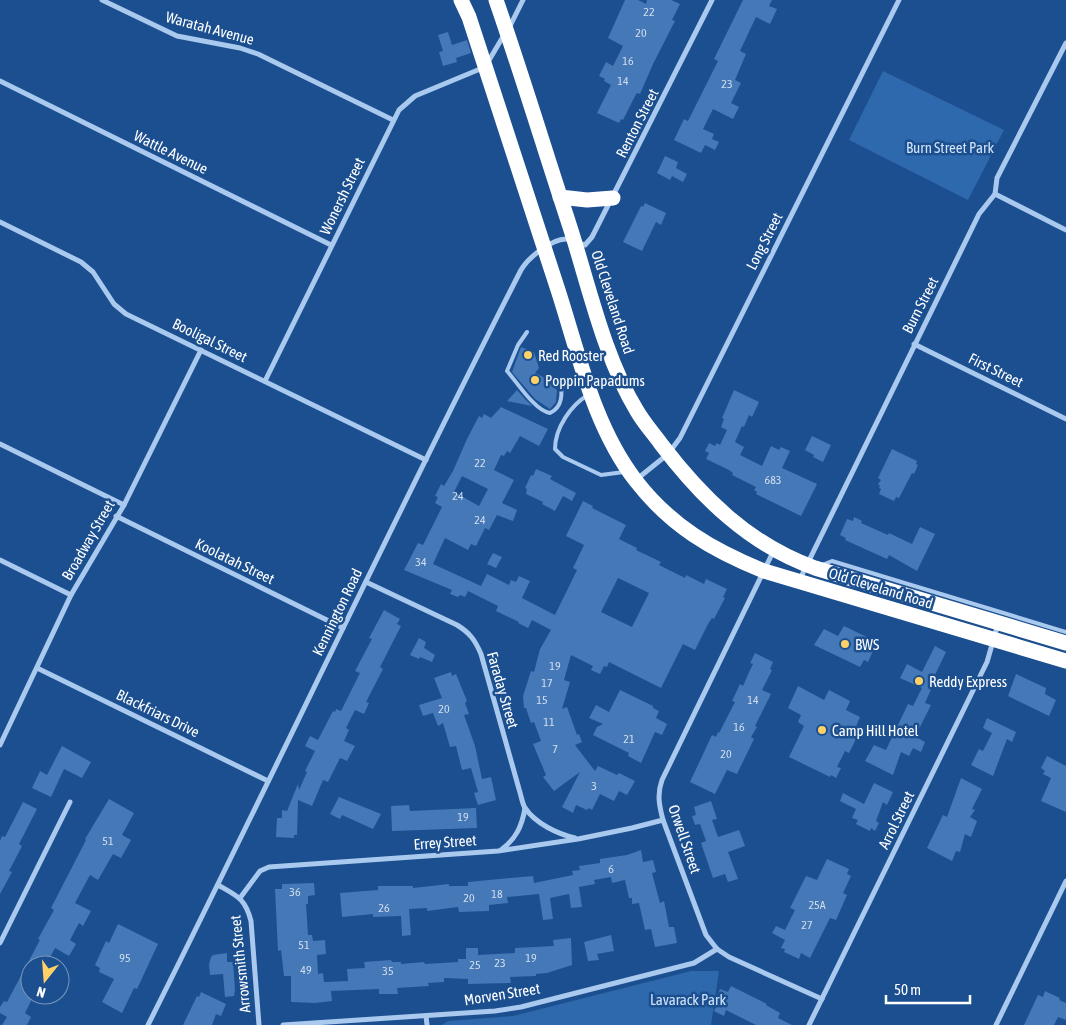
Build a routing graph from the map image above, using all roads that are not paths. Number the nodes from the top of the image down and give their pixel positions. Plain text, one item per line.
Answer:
1 (102, 0) edge
2 (460, 0) edge
3 (496, 0) edge
4 (523, 0) edge
5 (712, 0) edge
6 (899, 0) edge
7 (507, 31) junction
8 (1066, 43) edge
9 (485, 67) junction
10 (0, 82) edge
11 (393, 120) junction
12 (995, 194) junction
13 (560, 197) junction
14 (613, 198) junction
15 (0, 222) edge
16 (1066, 230) edge
17 (574, 242) junction
18 (332, 245) junction
19 (545, 248) junction
20 (527, 332) dead end
21 (914, 344) junction
22 (201, 350) junction
23 (265, 381) junction
24 (562, 382) dead end
25 (591, 393) junction
26 (1066, 419) edge
27 (0, 444) edge
28 (668, 454) junction
29 (426, 460) junction
30 (632, 476) junction
31 (124, 505) junction
32 (116, 516) junction
33 (774, 550) junction
34 (0, 560) edge
35 (811, 566) junction
36 (764, 571) junction
37 (798, 581) junction
38 (366, 582) junction
39 (71, 595) junction
40 (998, 623) junction
41 (343, 628) junction
42 (1066, 632) edge
43 (994, 640) junction
44 (1066, 644) edge
45 (1066, 661) edge
46 (37, 668) junction
47 (0, 745) edge
48 (268, 781) junction
49 (70, 802) dead end
50 (526, 808) junction
51 (663, 820) junction
52 (578, 839) junction
53 (498, 851) junction
54 (1066, 881) edge
55 (218, 885) junction
56 (240, 898) junction
57 (0, 943) edge
58 (717, 948) junction
59 (822, 999) junction
60 (426, 1016) junction
61 (148, 1025) edge
62 (259, 1025) edge
63 (283, 1025) edge
64 (427, 1025) edge
65 (809, 1025) edge
66 (996, 1025) edge

1 - 11 street, Waratah Avenue
2 - 9 highway, Old Cleveland Road
3 - 7 highway, Old Cleveland Road
4 - 7 street
5 - 14 street, Renton Street
6 - 28 street, Long Street
7 - 9 street
7 - 13 highway, Old Cleveland Road
8 - 12 street, Burn Street
9 - 11 street, Wonersh Street
9 - 19 highway, Old Cleveland Road
10 - 18 street, Wattle Avenue
11 - 18 street, Wonersh Street
12 - 16 street
12 - 21 street, Burn Street
13 - 14 highway
13 - 17 highway, Old Cleveland Road
14 - 17 street, Renton Street
15 - 22 street, Booligal Street
17 - 19 street, Kennington Road
17 - 28 highway, Old Cleveland Road
18 - 23 street, Wonersh Street
19 - 25 highway, Old Cleveland Road
19 - 29 street, Kennington Road
20 - 24 lane
21 - 26 street, First Street
21 - 35 street, Burn Street
22 - 23 street, Booligal Street
22 - 31 street, Broadway Street
23 - 29 street, Booligal Street
25 - 30 highway, Old Cleveland Road
25 - 30 lane
27 - 31 street
28 - 30 street, Long Street
28 - 33 highway, Old Cleveland Road
29 - 38 street, Kennington Road
30 - 36 highway, Old Cleveland Road
31 - 32 street, Broadway Street
32 - 39 street, Broadway Street
32 - 41 street, Koolatah Street
33 - 35 highway, Old Cleveland Road
33 - 36 street, Orwell Street
34 - 39 street
35 - 37 street, Burn Street
35 - 40 highway, Old Cleveland Road
35 - 42 lane, Old Cleveland Road
36 - 37 highway, Old Cleveland Road
36 - 51 street, Orwell Street
37 - 43 highway, Old Cleveland Road
38 - 41 street, Kennington Road
38 - 50 street, Faraday Street
39 - 46 street, Broadway Street
40 - 43 street, Arrol Street
40 - 44 highway, Old Cleveland Road
41 - 48 street, Kennington Road
43 - 45 highway, Old Cleveland Road
43 - 59 street, Arrol Street
46 - 47 street, Broadway Street
46 - 48 street, Blackfriars Drive
48 - 55 street, Kennington Road
49 - 57 street
50 - 52 street, Faraday Street
50 - 53 street
51 - 52 street, Errey Street
51 - 58 street, Orwell Street
52 - 53 street, Errey Street
53 - 56 street, Errey Street
54 - 66 street
55 - 56 street, Arrowsmith Street
55 - 61 street, Kennington Road
56 - 62 street, Arrowsmith Street
58 - 59 street, Orwell Street
58 - 60 street, Morven Street
59 - 65 street, Arrol Street
60 - 63 street, Morven Street
60 - 64 street

